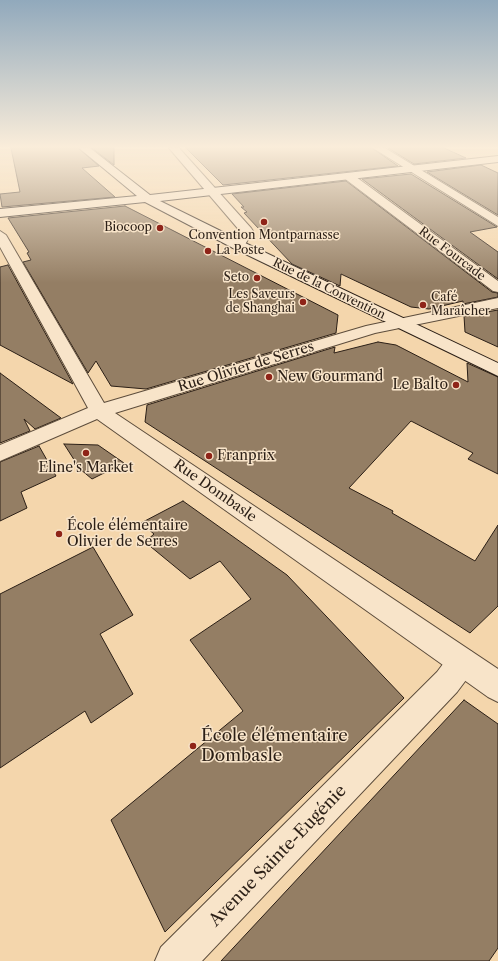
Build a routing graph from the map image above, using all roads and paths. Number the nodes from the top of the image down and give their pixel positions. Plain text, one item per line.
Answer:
1 (141, 193) edge
2 (203, 193) edge
3 (213, 193) edge
4 (371, 193) edge
5 (451, 193) edge
6 (148, 198) junction
7 (0, 213) edge
8 (495, 219) edge
9 (0, 234) edge
10 (238, 245) junction
11 (498, 288) edge
12 (498, 303) edge
13 (401, 324) junction
14 (498, 370) edge
15 (99, 411) junction
16 (0, 453) edge
17 (462, 662) junction
18 (498, 687) edge
19 (175, 961) edge

1 - 6 street, Rue de la Convention
2 - 6 street
3 - 10 street
4 - 11 street, Rue Fourcade
5 - 8 street
6 - 7 street
6 - 10 street, Rue de la Convention
9 - 15 street, Rue Dombasle
10 - 13 street, Rue de la Convention
12 - 13 street, Rue Olivier de Serres
13 - 14 street, Rue de la Convention
13 - 15 street, Rue Olivier de Serres
15 - 16 street, Rue Olivier de Serres
15 - 17 street, Rue Dombasle
17 - 18 street, Rue Dombasle
17 - 19 street, Avenue Sainte-Eugénie

